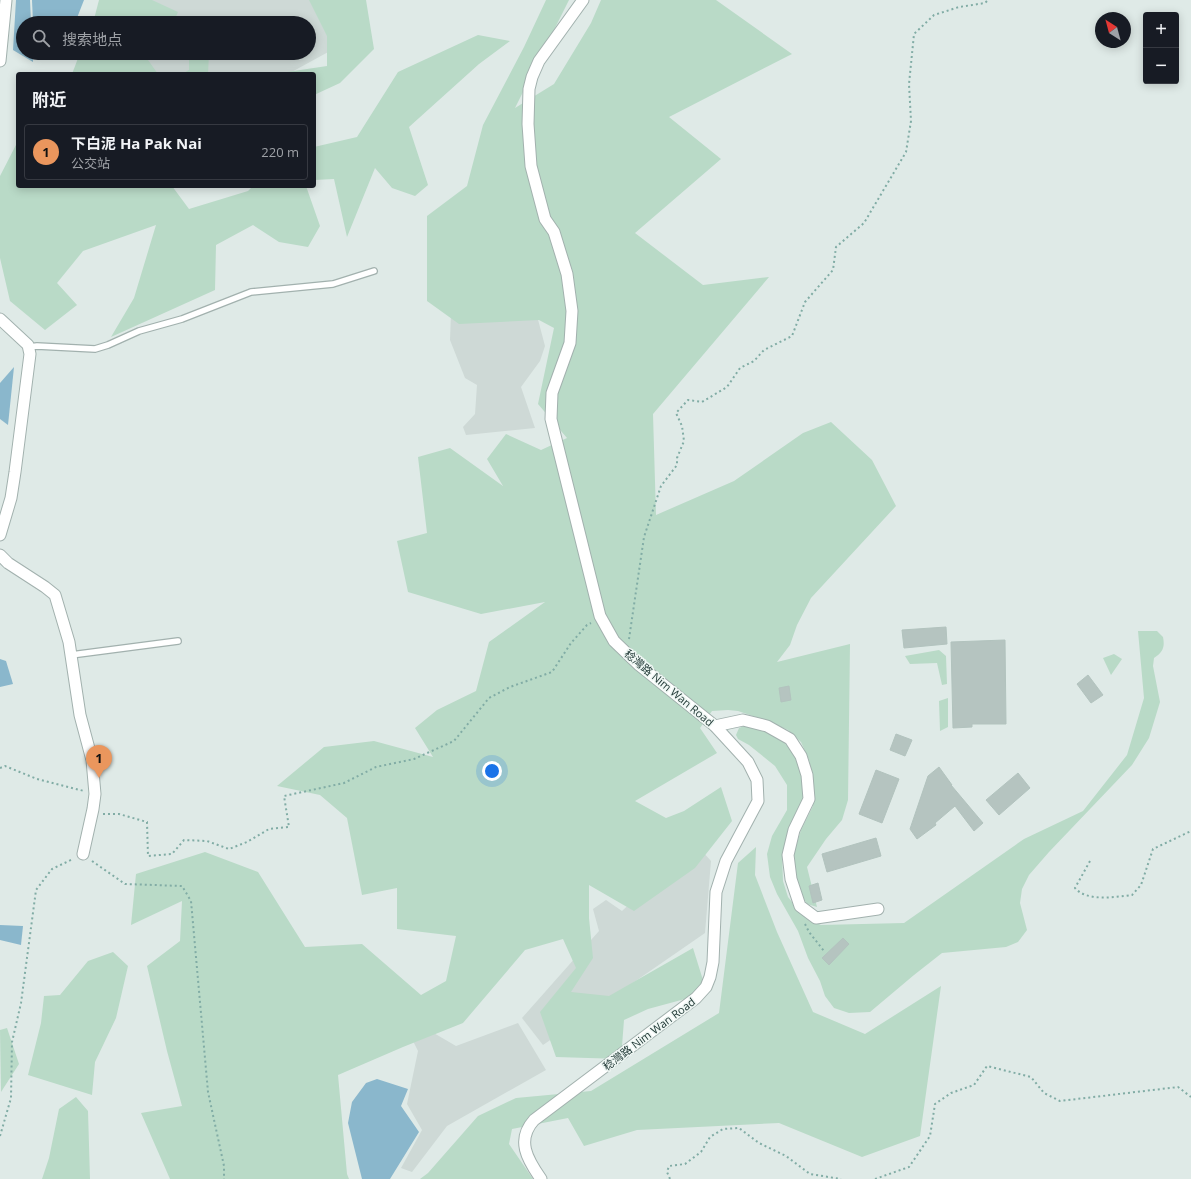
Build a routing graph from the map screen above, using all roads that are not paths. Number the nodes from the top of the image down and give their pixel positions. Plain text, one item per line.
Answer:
1 (6, 0) edge
2 (583, 0) edge
3 (0, 61) edge
4 (374, 271) dead end
5 (0, 319) edge
6 (29, 348) junction
7 (0, 535) edge
8 (0, 555) edge
9 (178, 641) dead end
10 (71, 655) junction
11 (715, 726) junction
12 (83, 854) road end
13 (878, 908) dead end
14 (541, 1179) edge

1 - 3 street
2 - 11 street, 稔灣路 Nim Wan Road
4 - 6 lane
5 - 6 street
6 - 7 street
8 - 10 street
9 - 10 lane
10 - 12 street
11 - 13 street
11 - 14 street, 稔灣路 Nim Wan Road

